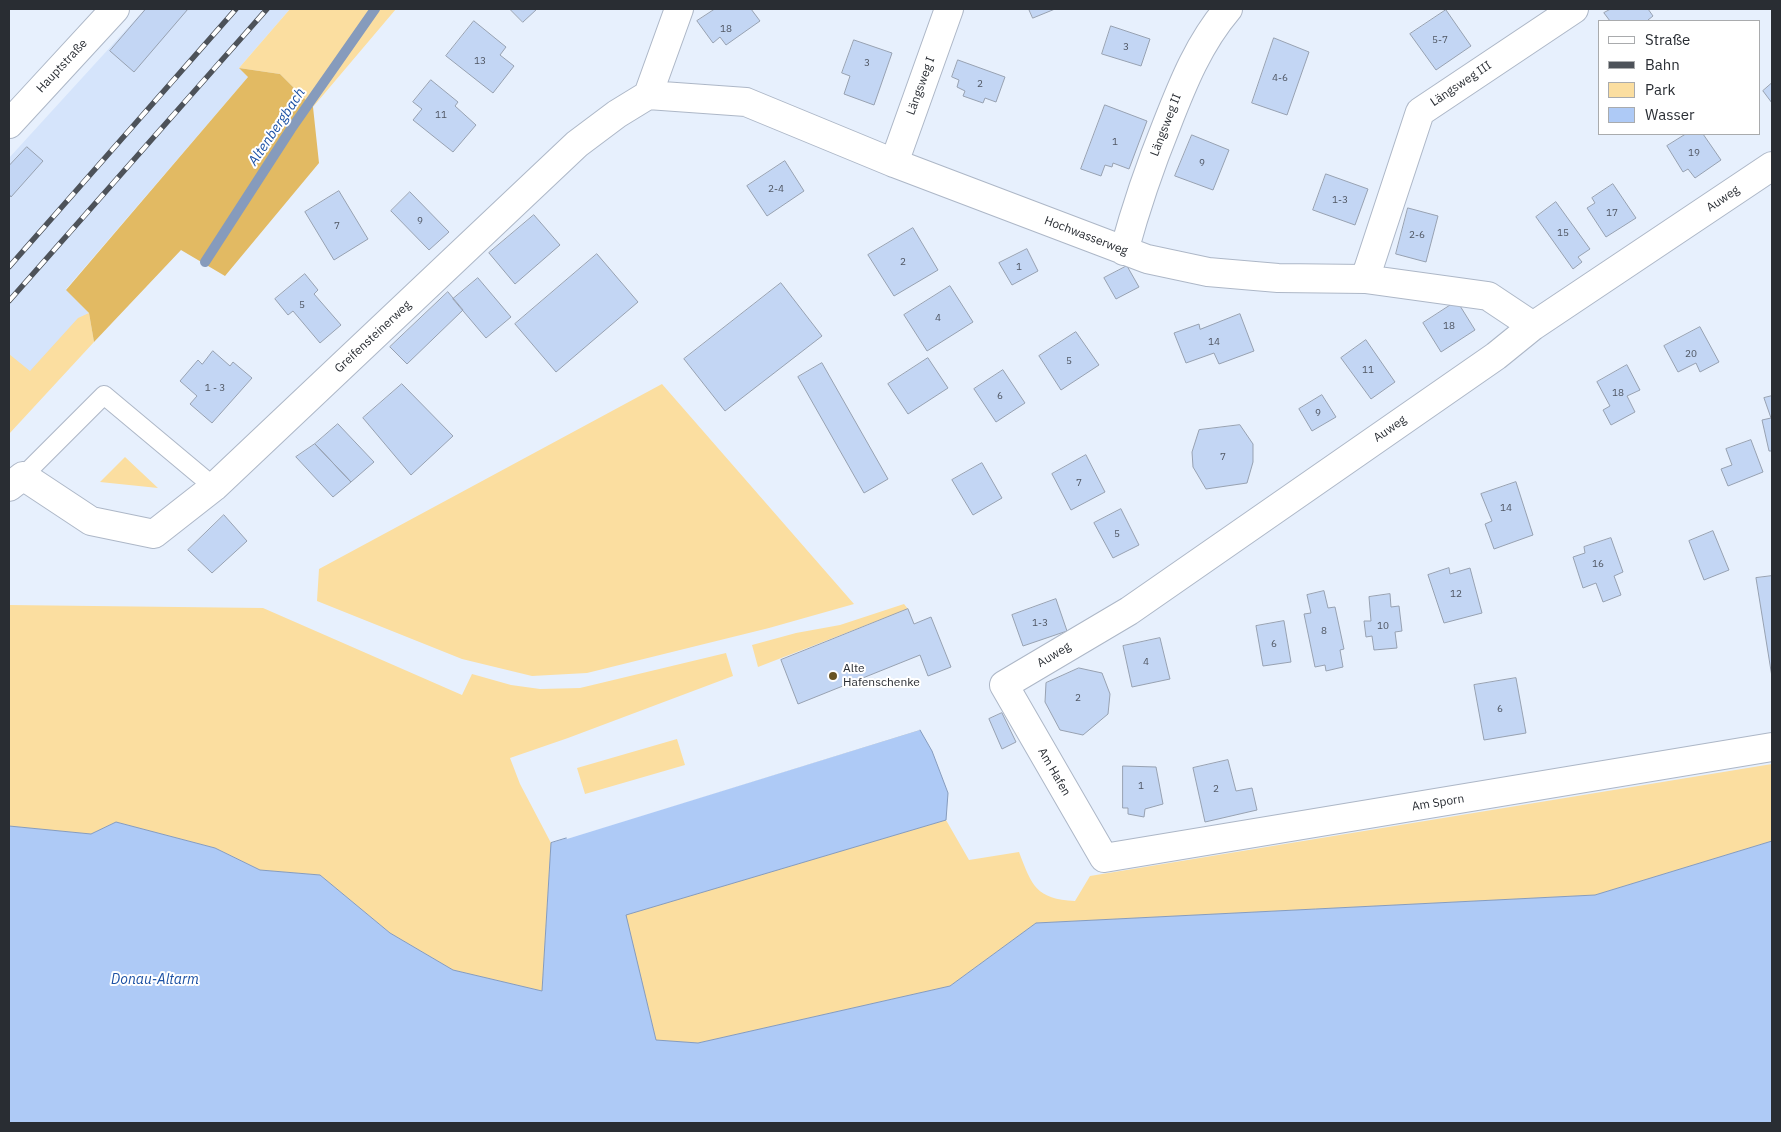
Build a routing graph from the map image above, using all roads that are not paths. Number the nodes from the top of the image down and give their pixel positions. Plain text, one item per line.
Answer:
1 (116, 9) edge
2 (679, 9) edge
3 (949, 9) edge
4 (1228, 9) edge
5 (1574, 9) edge
6 (648, 95) junction
7 (9, 124) edge
8 (894, 163) junction
9 (1772, 166) edge
10 (1124, 251) junction
11 (1365, 279) junction
12 (1533, 326) junction
13 (16, 482) edge
14 (214, 487) junction
15 (1004, 685) joint
16 (1772, 747) edge
17 (1104, 858) joint

1 - 7 street, Hauptstraße
2 - 6 street
3 - 8 street, Längsweg I
4 - 10 street, Längsweg II
5 - 11 street, Längsweg III
6 - 8 street, Hochwasserweg
6 - 14 street, Greifensteinerweg
8 - 10 street, Hochwasserweg
9 - 12 street, Auweg
10 - 11 street, Hochwasserweg
11 - 12 street, Hochwasserweg
12 - 15 street, Auweg
13 - 14 street, Greifensteinerweg
13 - 14 lane
15 - 17 street, Am Hafen
16 - 17 street, Am Sporn

